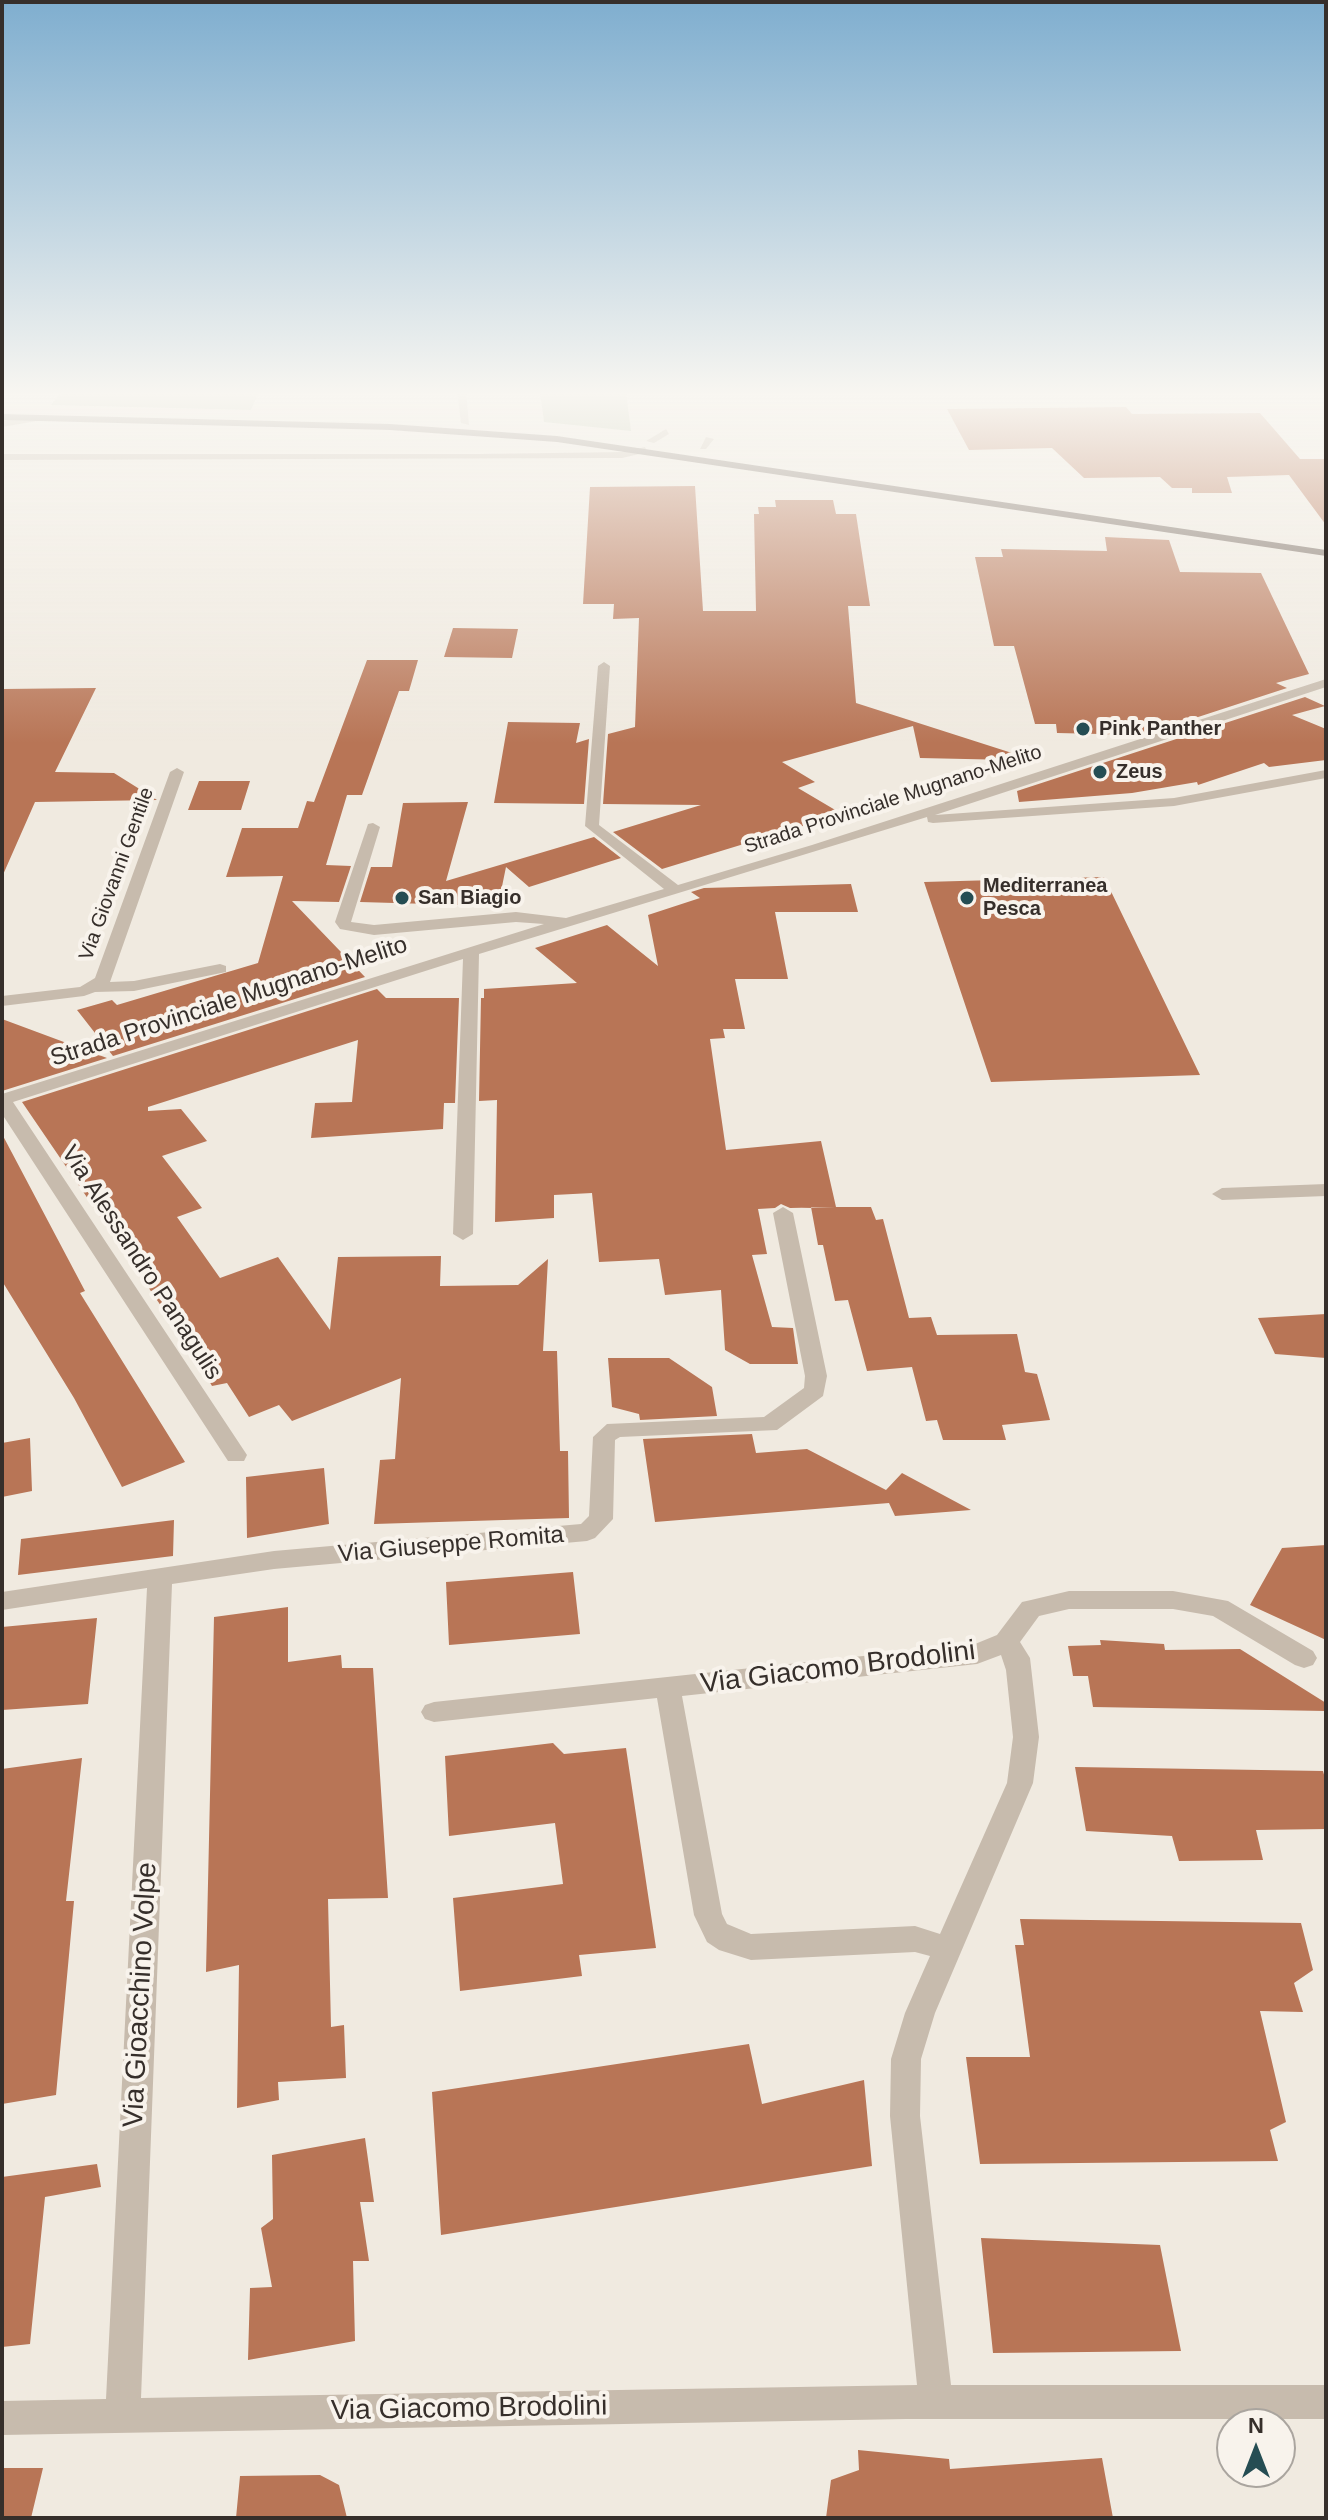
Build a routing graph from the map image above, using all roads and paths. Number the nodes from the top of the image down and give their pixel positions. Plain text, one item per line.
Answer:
1 (1045, 509) edge
2 (1121, 509) edge
3 (1326, 541) edge
4 (1326, 553) edge
5 (604, 666) dead end
6 (1326, 683) edge
7 (177, 772) dead end
8 (1326, 774) edge
9 (900, 821) junction
10 (373, 827) dead end
11 (675, 890) junction
12 (566, 922) junction
13 (471, 951) junction
14 (220, 969) dead end
15 (95, 987) junction
16 (2, 1001) edge
17 (2, 1100) edge
18 (1326, 1190) edge
19 (1222, 1194) dead end
20 (783, 1213) dead end
21 (463, 1234) dead end
22 (236, 1455) dead end
23 (160, 1577) junction
24 (2, 1601) edge
25 (1006, 1642) junction
26 (1304, 1658) dead end
27 (668, 1687) junction
28 (434, 1712) dead end
29 (949, 1949) junction
30 (936, 2402) junction
31 (1326, 2402) edge
32 (123, 2414) junction
33 (2, 2418) edge

1 - 4 main road
2 - 3 main road
5 - 11 street
6 - 9 street, Strada Provinciale Mugnano-Melito
7 - 15 street, Via Giovanni Gentile
8 - 9 street
9 - 11 street, Strada Provinciale Mugnano-Melito
10 - 12 street
11 - 12 street, Strada Provinciale Mugnano-Melito
12 - 13 street, Strada Provinciale Mugnano-Melito
13 - 17 street, Strada Provinciale Mugnano-Melito
13 - 21 street
14 - 15 street, Via Giovanni Gentile
15 - 16 street, Via Giovanni Gentile
17 - 22 street, Via Alessandro Panagulis
18 - 19 street
20 - 23 street, Via Giuseppe Romita
23 - 24 street, Via Giuseppe Romita
23 - 32 street, Via Gioacchino Volpe
25 - 26 street, Via Giacomo Brodolini
25 - 27 street, Via Giacomo Brodolini
25 - 29 street, Via Giacomo Brodolini
27 - 28 street, Via Giacomo Brodolini
27 - 29 street, Via Giacomo Brodolini
29 - 30 street, Via Giacomo Brodolini
30 - 31 street, Via Giacomo Brodolini
30 - 32 street, Via Giacomo Brodolini
32 - 33 street, Via Giacomo Brodolini

